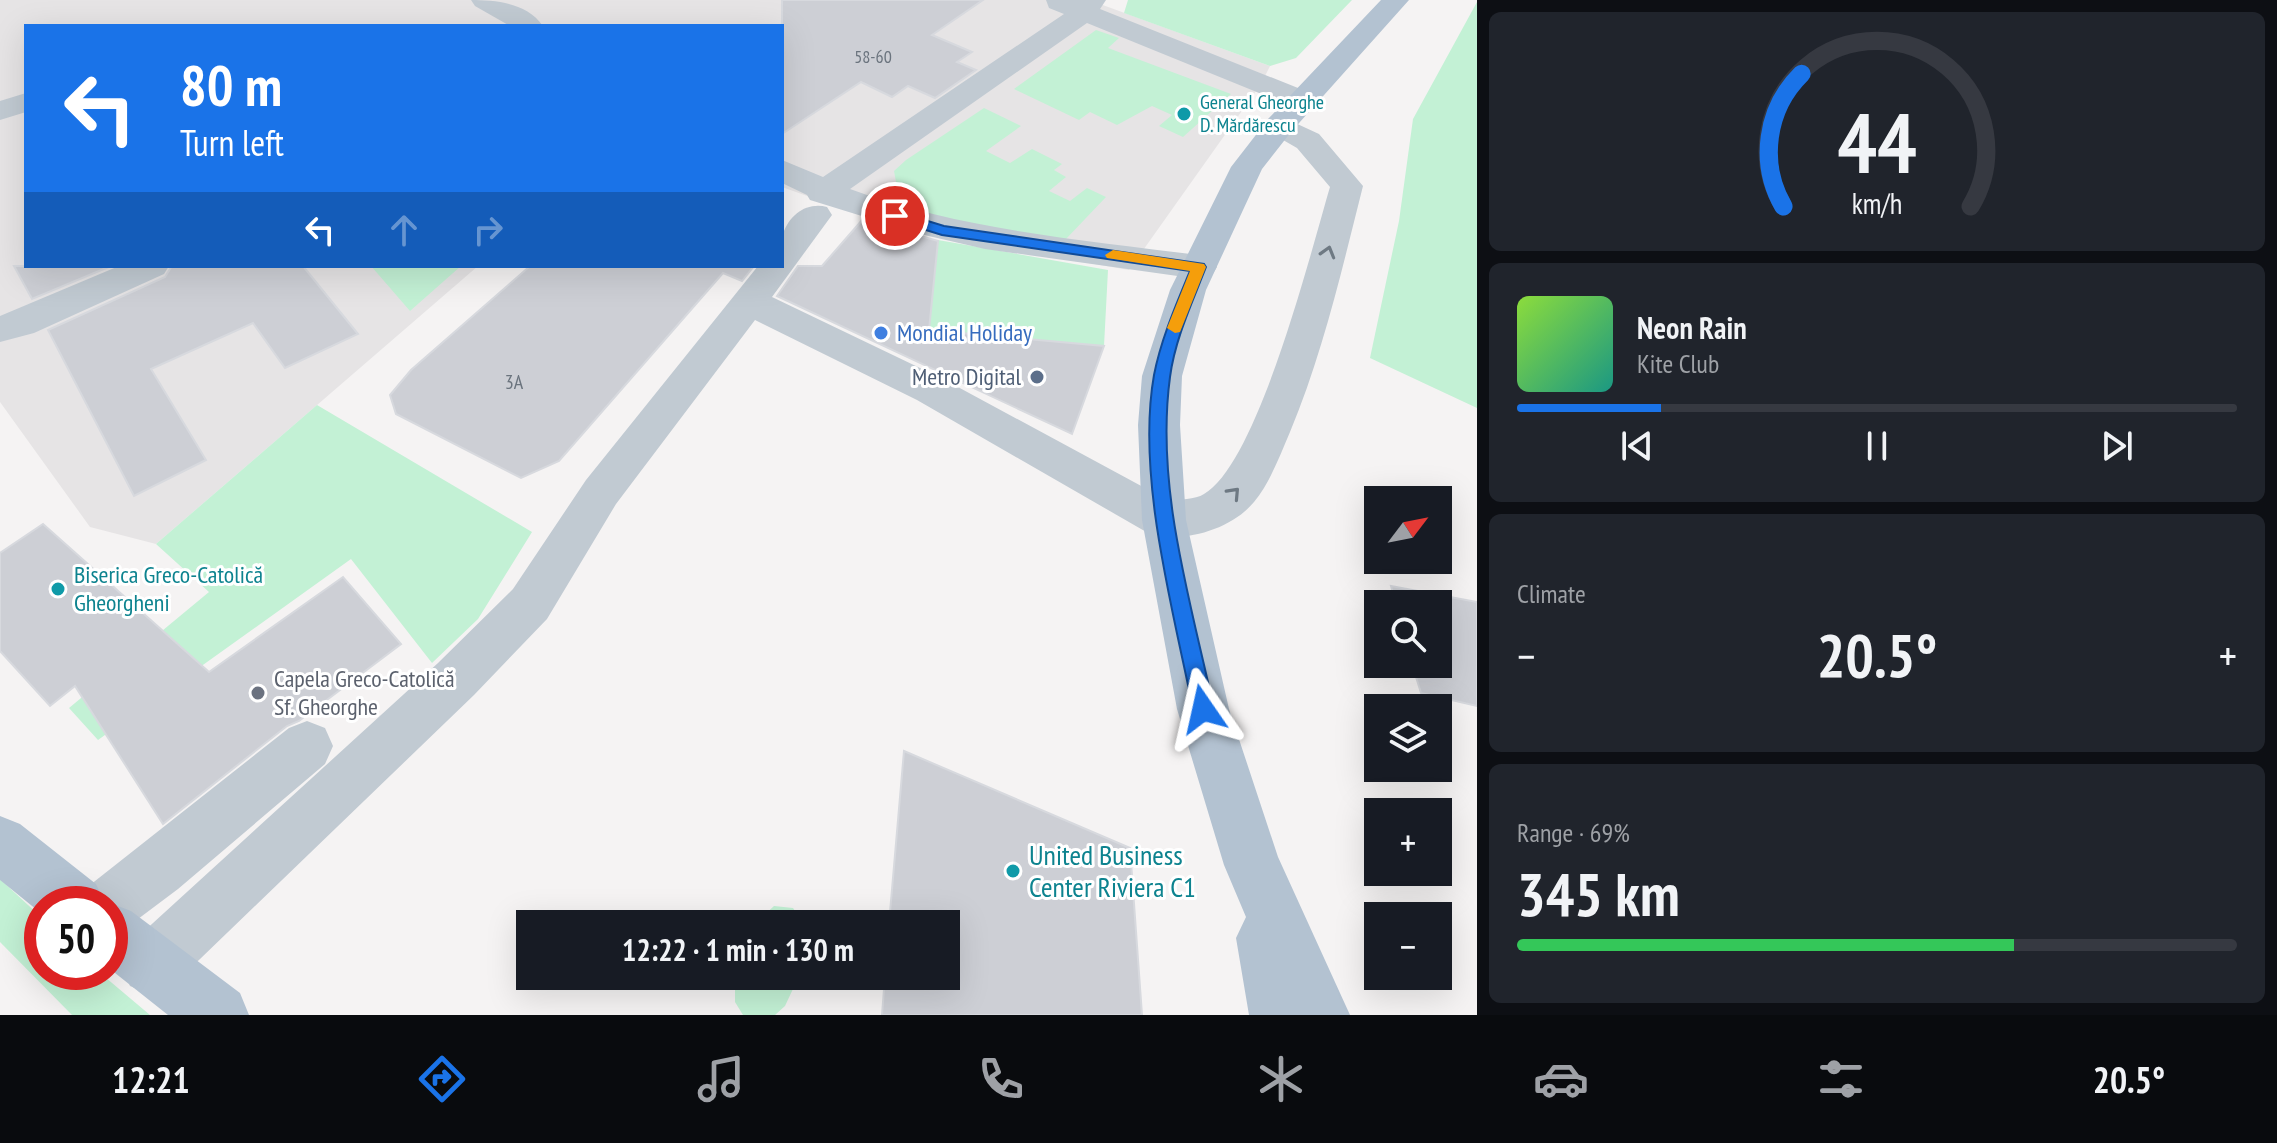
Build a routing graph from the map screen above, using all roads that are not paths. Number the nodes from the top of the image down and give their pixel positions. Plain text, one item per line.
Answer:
1 (484, 0) edge
2 (1052, 0) edge
3 (1122, 0) edge
4 (1396, 0) edge
5 (1089, 6) edge
6 (526, 24) edge
7 (24, 103) edge
8 (1298, 105) junction
9 (0, 111) edge
10 (784, 172) edge
11 (819, 204) junction
12 (784, 256) edge
13 (1199, 267) junction
14 (147, 268) edge
15 (763, 284) edge
16 (0, 329) edge
17 (1164, 520) junction
18 (307, 746) dead end
19 (0, 844) edge
20 (1252, 865) junction
21 (53, 886) edge
22 (128, 892) edge
23 (131, 948) edge
24 (218, 1015) edge
25 (1280, 1015) edge
26 (1319, 1015) edge

1 - 6 lane
2 - 5 lane
3 - 8 lane
4 - 8 main road
5 - 8 lane
5 - 11 lane
7 - 9 lane
8 - 13 main road
17 -> 8 lane
10 - 11 lane
11 - 12 lane
11 - 13 lane
13 - 17 main road
14 - 16 lane
15 - 17 lane
15 - 23 lane
17 - 20 main road
18 - 22 lane
19 - 21 main road
20 - 25 main road
20 - 26 main road
23 - 24 main road

